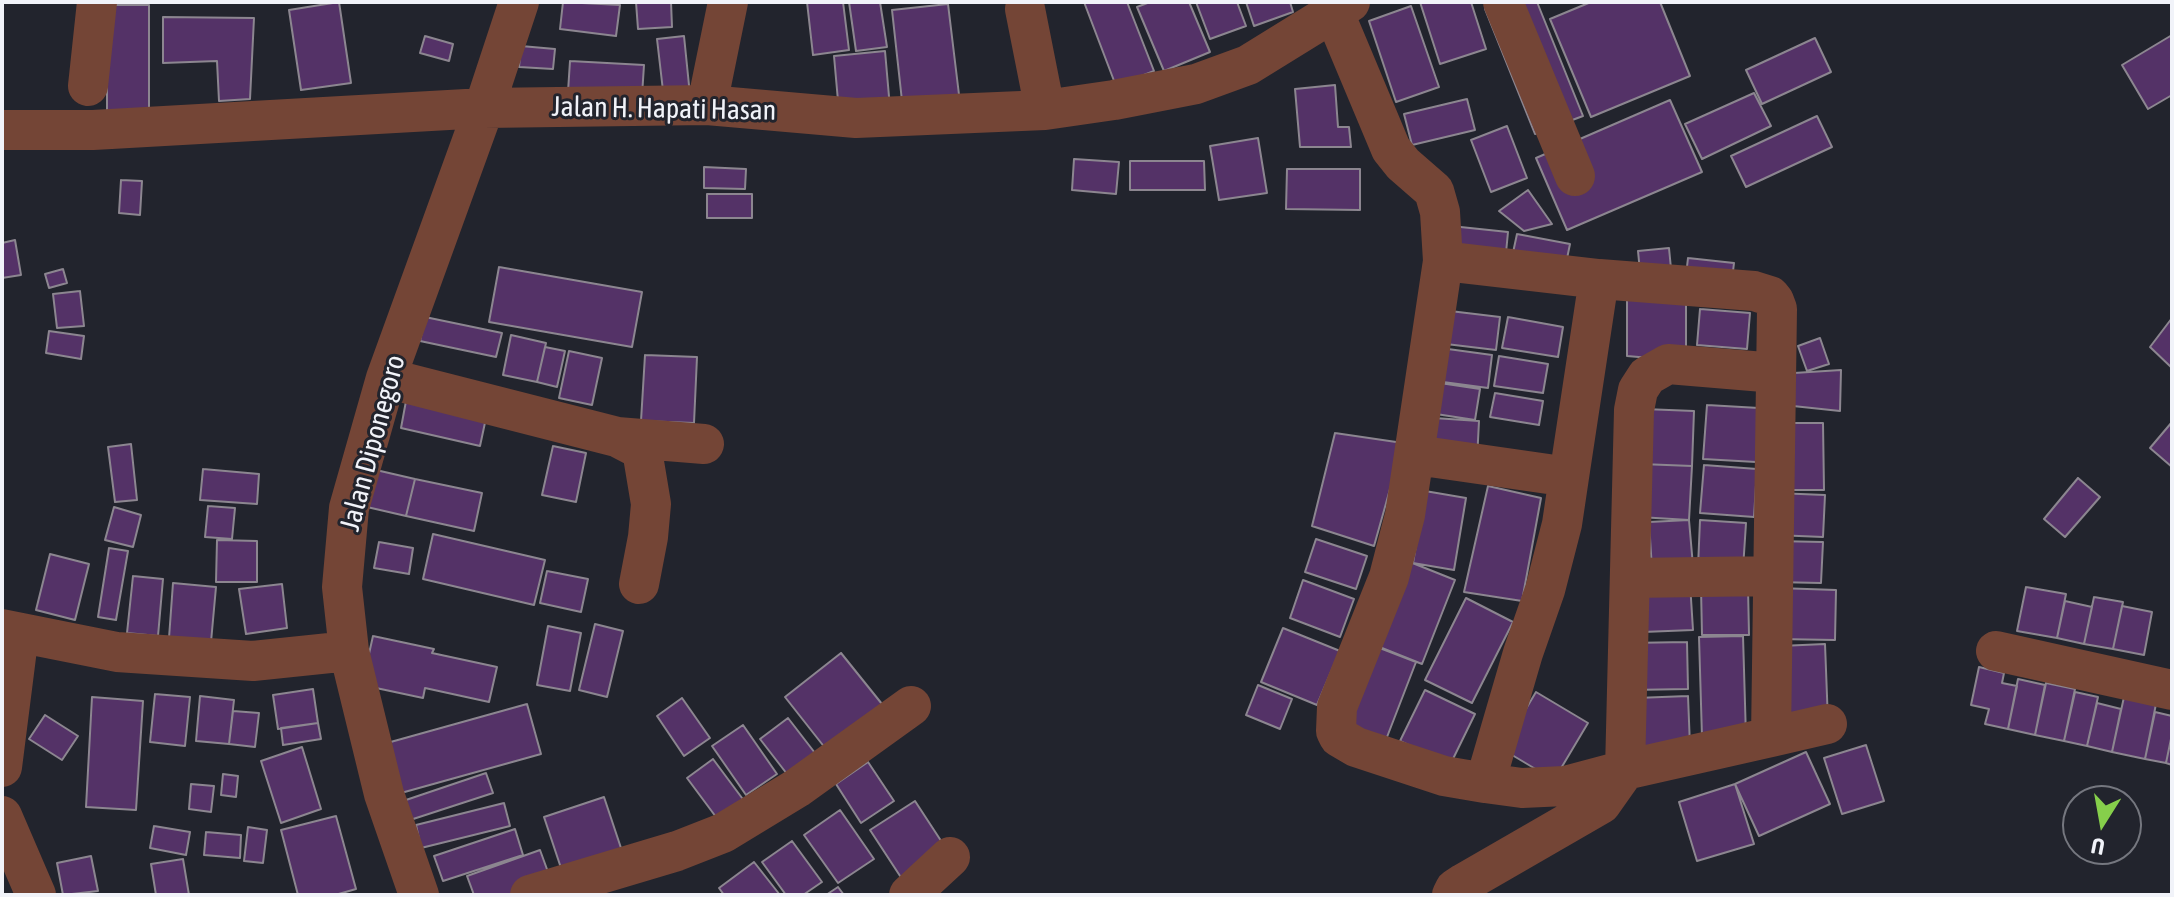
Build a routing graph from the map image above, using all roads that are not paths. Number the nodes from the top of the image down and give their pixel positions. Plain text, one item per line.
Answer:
1 (97, 2) edge
2 (519, 2) edge
3 (728, 2) edge
4 (1503, 2) edge
5 (1346, 6) edge
6 (1025, 9) dead end
7 (88, 86) dead end
8 (707, 105) junction
9 (484, 108) junction
10 (1045, 110) junction
11 (2, 130) edge
12 (1575, 176) dead end
13 (1443, 261) junction
14 (1599, 279) junction
15 (1776, 373) junction
16 (386, 378) junction
17 (617, 437) junction
18 (704, 444) dead end
19 (1416, 455) junction
20 (1569, 477) junction
21 (1773, 576) junction
22 (1630, 578) junction
23 (639, 584) dead end
24 (10, 631) edge
25 (349, 651) junction
26 (1996, 651) dead end
27 (2172, 690) edge
28 (911, 706) dead end
29 (1827, 724) dead end
30 (1771, 737) junction
31 (2, 767) edge
32 (1625, 770) junction
33 (1485, 783) junction
34 (2, 816) edge
35 (950, 857) dead end
36 (36, 895) edge
37 (419, 895) edge
38 (530, 895) edge
39 (909, 895) edge
40 (1452, 895) edge

1 - 7 street
2 - 9 street, Jalan Diponegoro
3 - 8 street
4 - 12 street
5 - 10 street, Jalan H. Hapati Hasan
5 - 13 street
6 - 10 street
8 - 9 street, Jalan H. Hapati Hasan
8 - 10 street, Jalan H. Hapati Hasan
9 - 11 street, Jalan H. Hapati Hasan
9 - 16 street, Jalan Diponegoro
13 - 14 street
13 - 19 street
14 - 15 street
14 - 20 street
15 - 21 street
15 - 22 street
16 - 17 street
16 - 25 street, Jalan Diponegoro
17 - 18 street
17 - 23 street
19 - 20 street
19 - 33 street
20 - 33 street
21 - 22 street
21 - 30 street
22 - 32 street
24 - 25 street
24 - 31 street
25 - 37 street, Jalan Diponegoro
26 - 27 street
28 - 38 street
29 - 30 street
30 - 32 street
32 - 33 street
32 - 40 street
34 - 36 street
35 - 39 street

